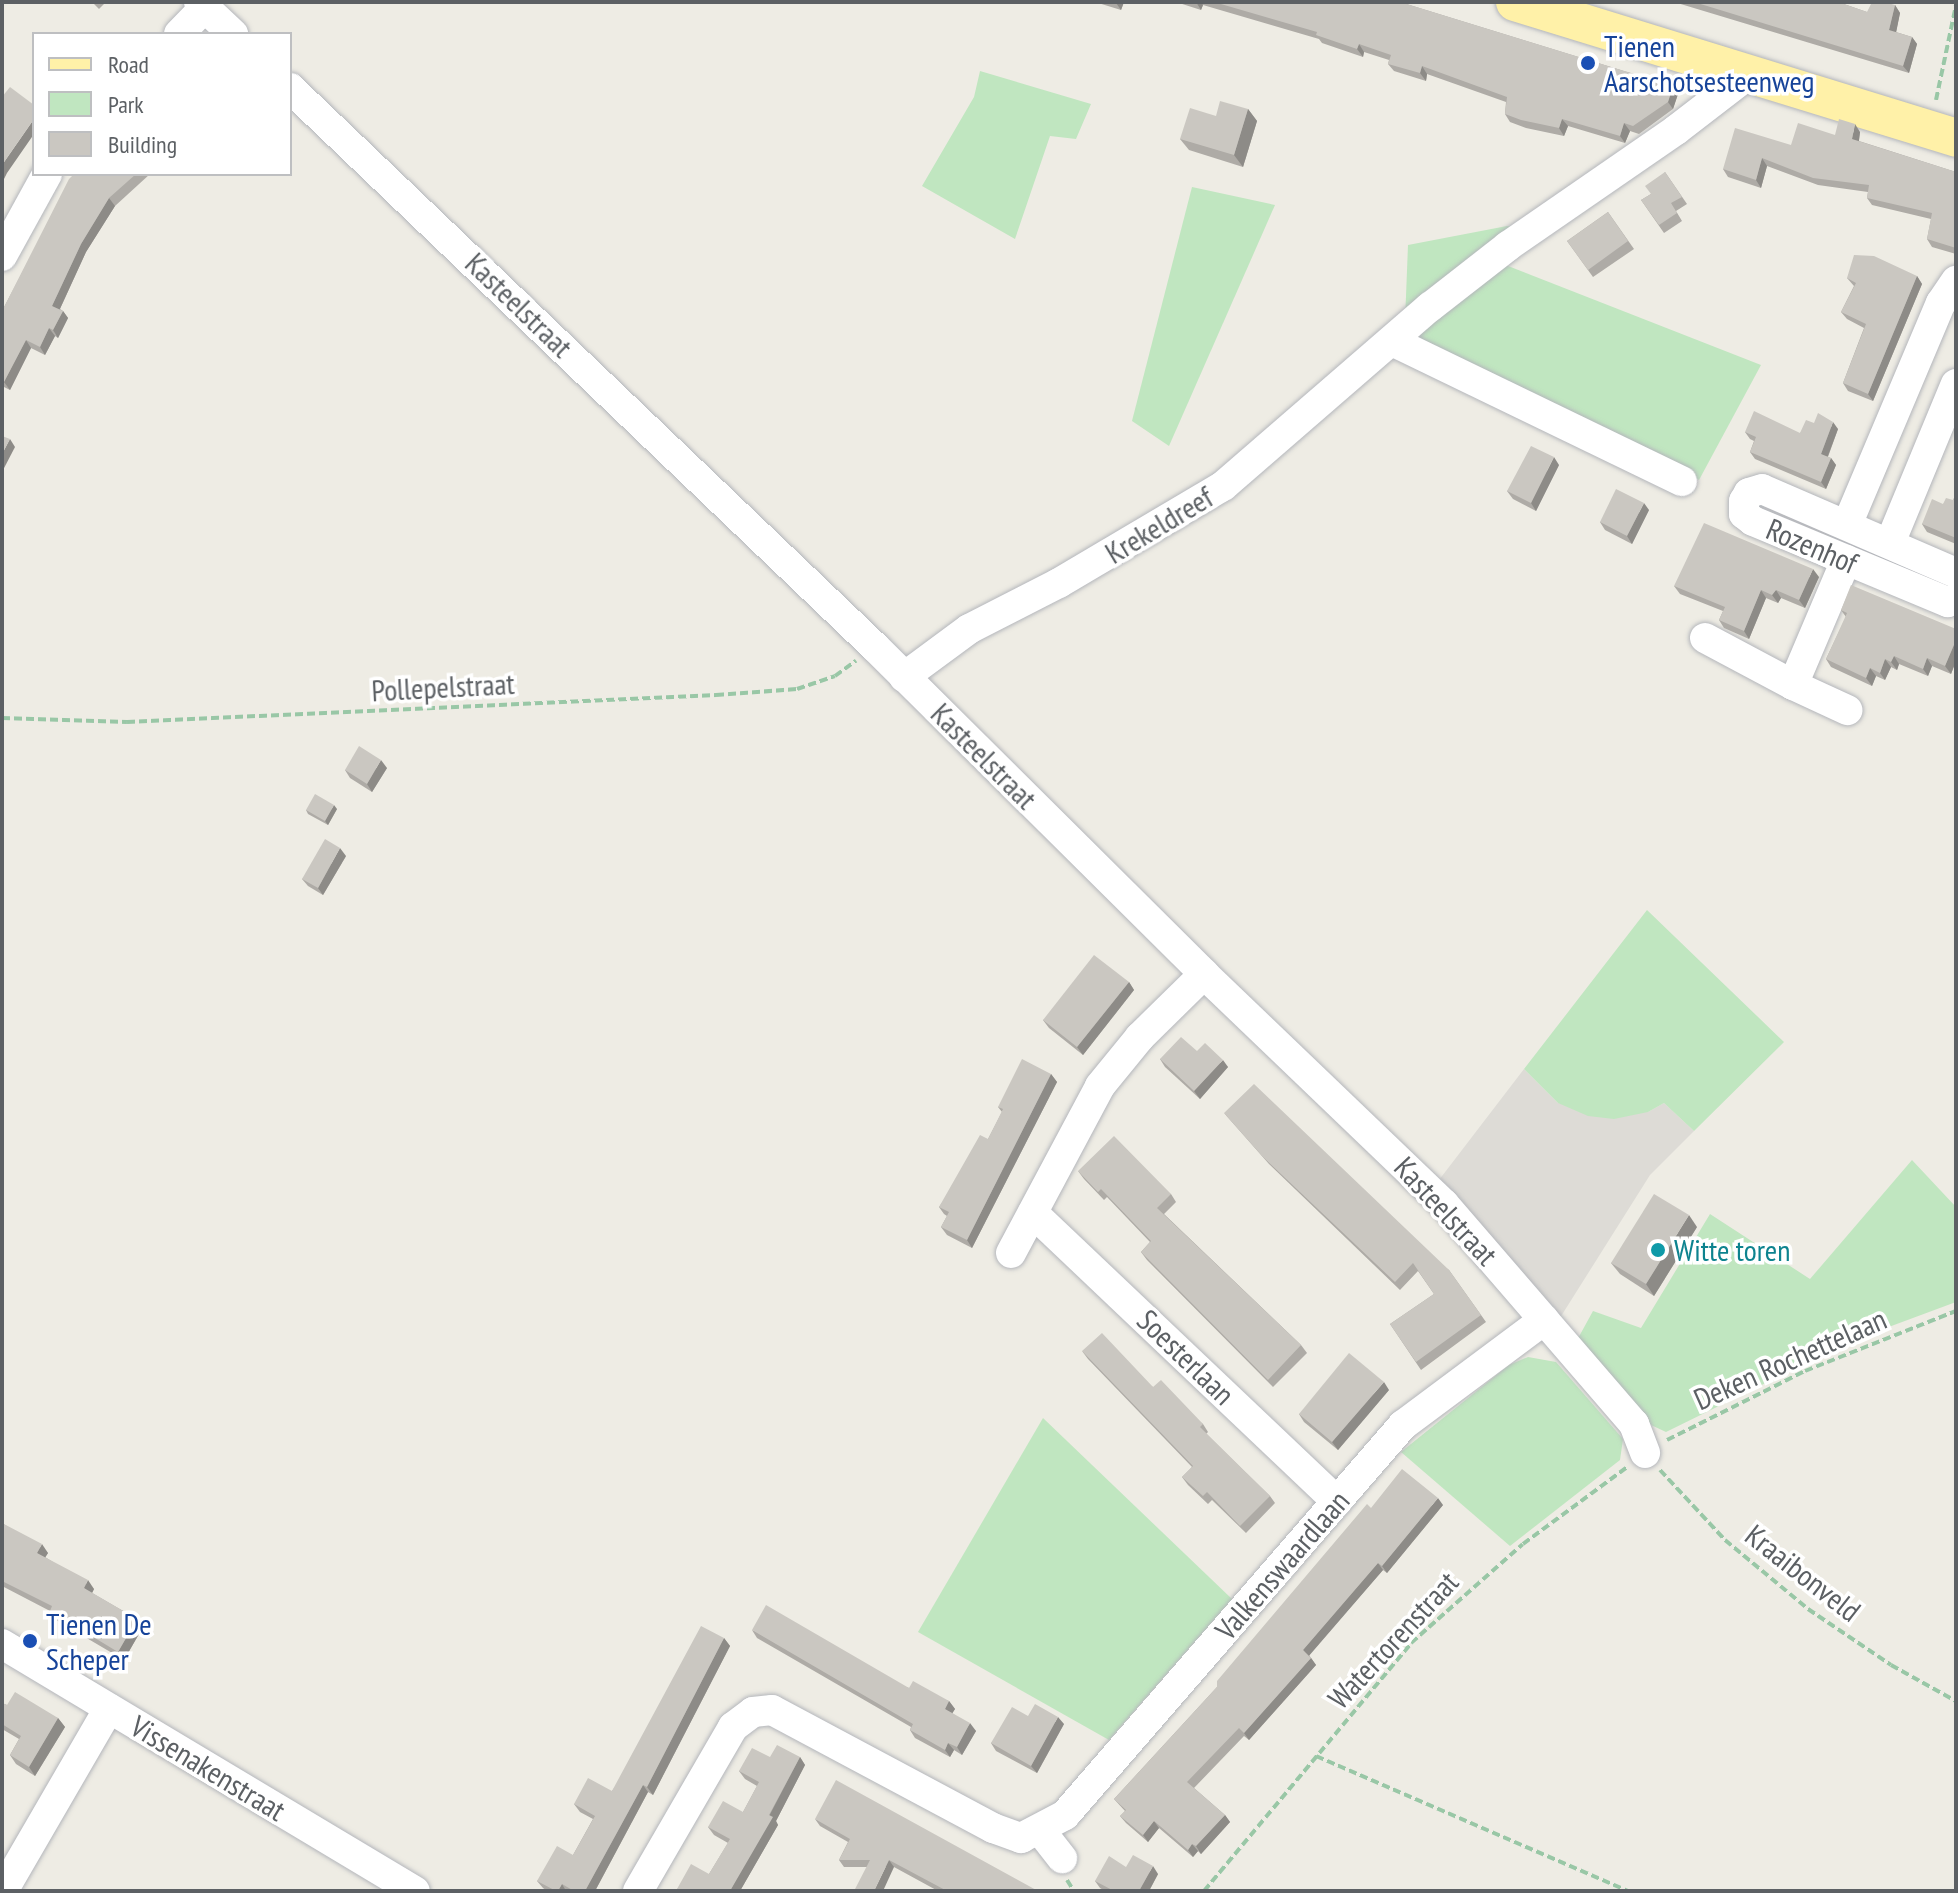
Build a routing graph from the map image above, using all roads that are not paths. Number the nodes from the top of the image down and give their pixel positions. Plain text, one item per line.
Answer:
1 (1515, 2) edge
2 (202, 5) edge
3 (181, 32) edge
4 (231, 32) edge
5 (1750, 73) junction
6 (292, 90) edge
7 (1941, 133) edge
8 (46, 176) edge
9 (2, 256) edge
10 (1956, 281) edge
11 (1392, 341) junction
12 (1956, 384) edge
13 (1682, 481) dead end
14 (1847, 525) junction
15 (1890, 543) junction
16 (1846, 560) junction
17 (1956, 573) edge
18 (1956, 599) edge
19 (1705, 638) dead end
20 (904, 677) junction
21 (1793, 685) junction
22 (1847, 710) dead end
23 (1204, 974) junction
24 (1033, 1213) junction
25 (1011, 1253) dead end
26 (1544, 1320) junction
27 (1645, 1453) road end
28 (1337, 1501) junction
29 (2, 1644) edge
30 (109, 1708) junction
31 (1040, 1830) junction
32 (1062, 1858) dead end
33 (3, 1891) edge
34 (415, 1891) edge
35 (638, 1891) edge

1 - 5 main road
2 - 3 street
2 - 4 street
5 - 7 main road
5 - 11 street, Krekeldreef
6 - 20 street, Kasteelstraat
8 - 9 street
10 - 14 street, Rozenhof
11 - 13 street
11 - 20 street, Krekeldreef
12 - 15 street, Rozenhof
14 - 15 street, Rozenhof
14 - 16 street, Rozenhof
15 - 17 street, Rozenhof
16 - 18 street, Rozenhof
16 - 21 street
19 - 21 street
20 - 23 street, Kasteelstraat
21 - 22 street
23 - 24 street
23 - 26 street, Kasteelstraat
24 - 25 street
24 - 28 street, Soesterlaan
26 - 27 street, Kasteelstraat
26 - 28 street, Valkenswaardlaan
28 - 31 street, Valkenswaardlaan
29 - 30 street, Vissenakenstraat
30 - 33 street
30 - 34 street, Vissenakenstraat
31 - 32 street
31 - 35 street

